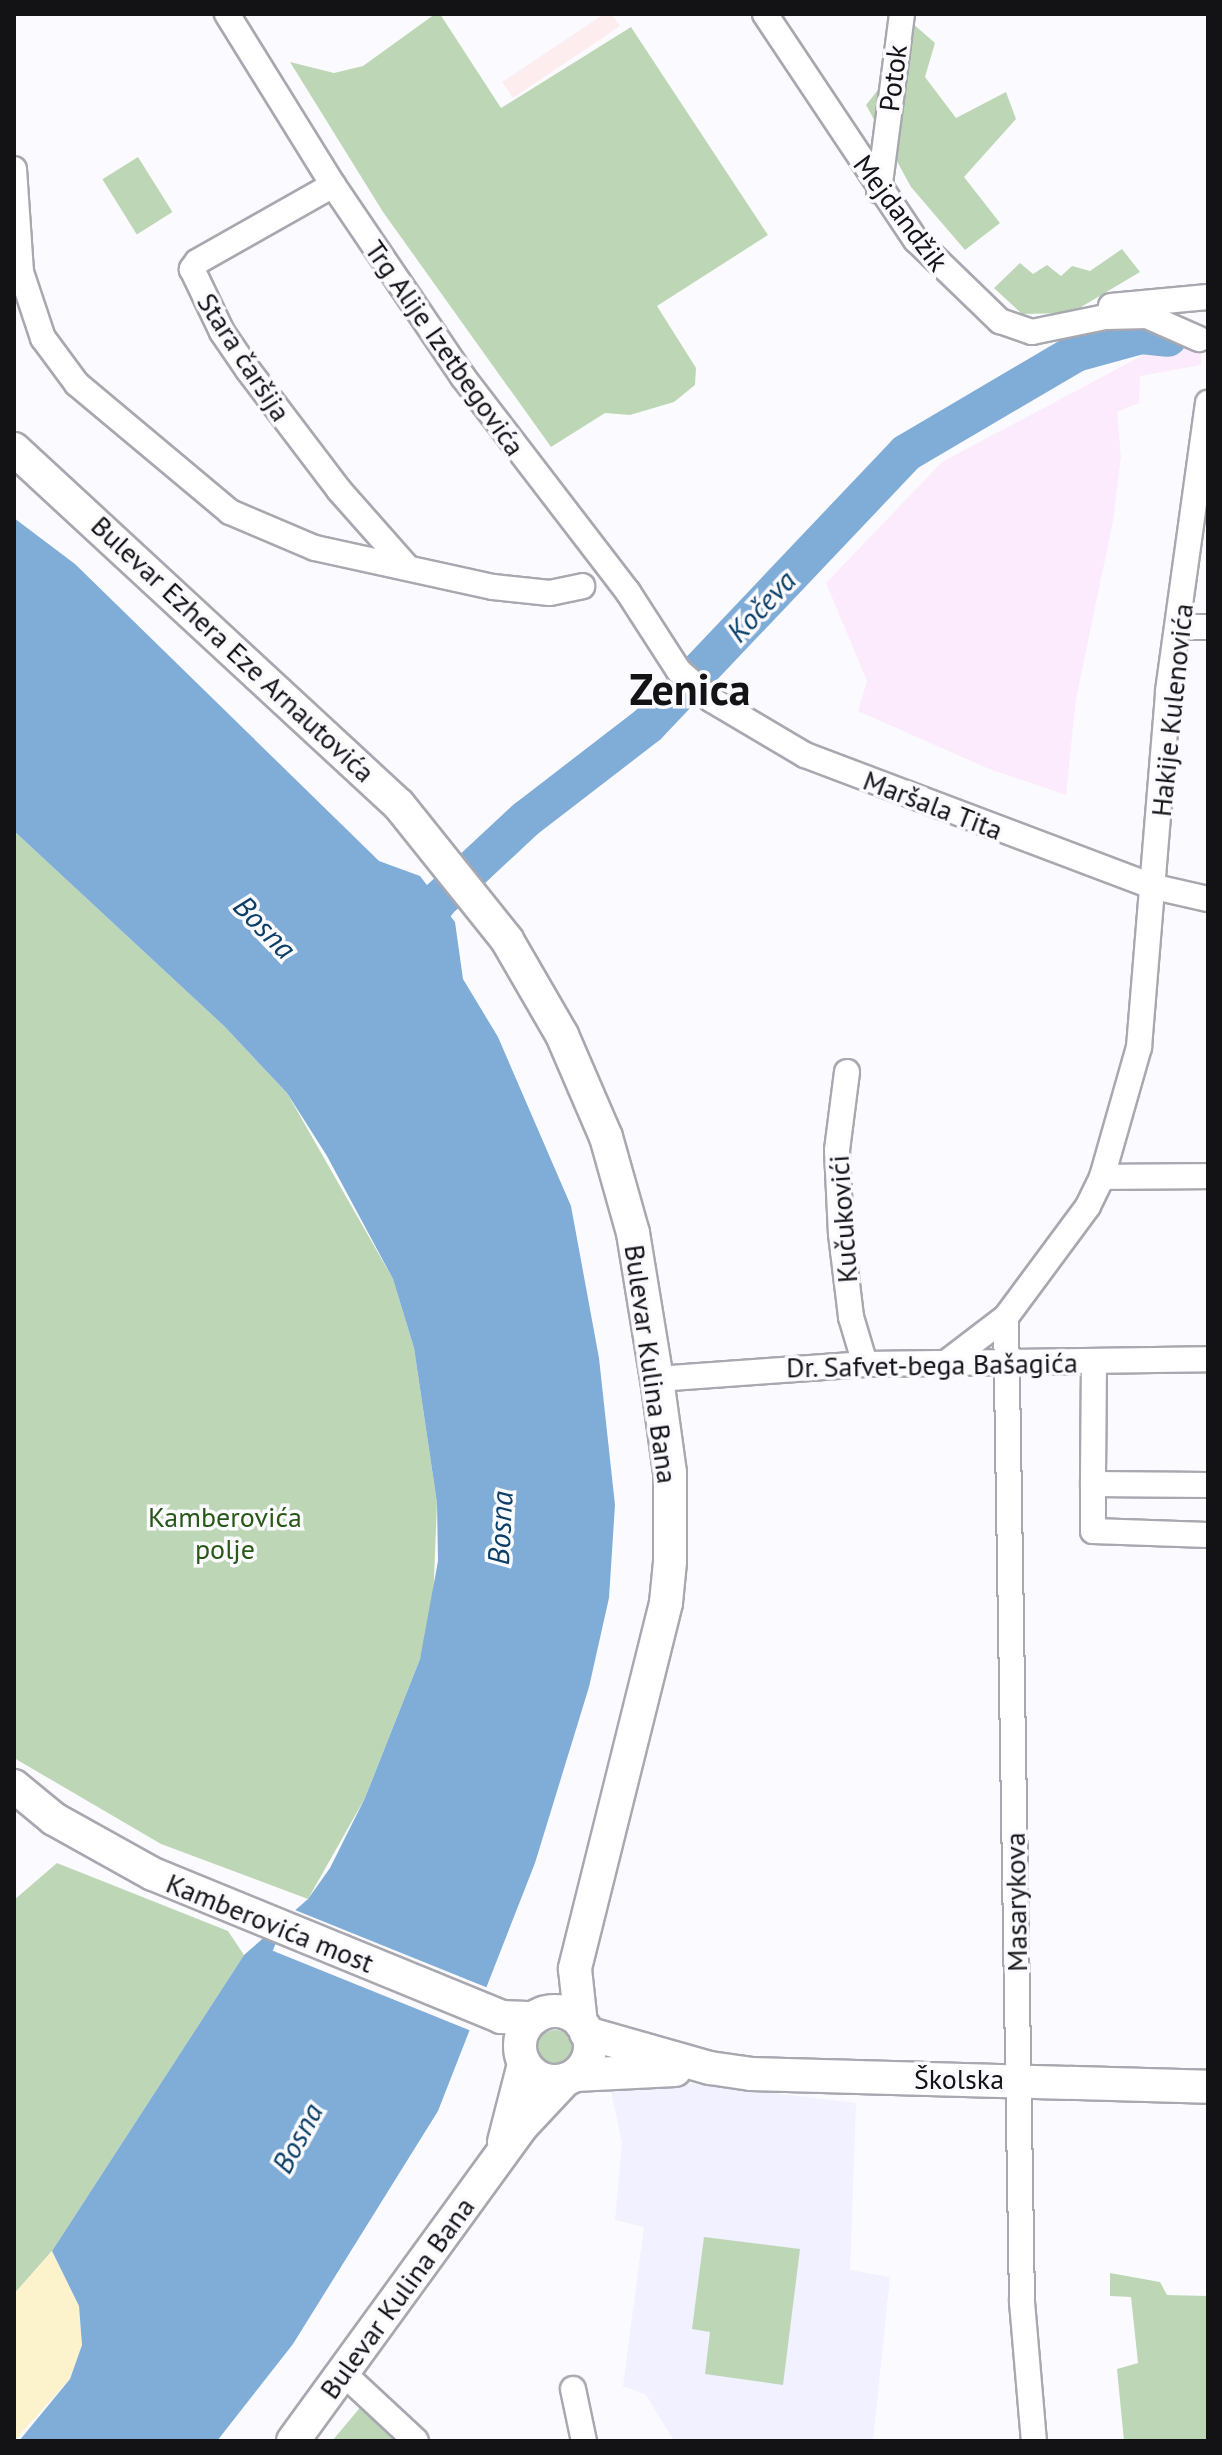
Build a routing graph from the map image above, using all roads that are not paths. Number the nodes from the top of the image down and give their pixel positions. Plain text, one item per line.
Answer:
1 (227, 14) edge
2 (765, 14) edge
3 (902, 14) edge
4 (14, 169) edge
5 (333, 185) junction
6 (879, 191) junction
7 (1208, 300) edge
8 (1089, 320) junction
9 (1203, 346) edge
10 (1208, 403) edge
11 (14, 449) edge
12 (408, 568) junction
13 (582, 586) dead end
14 (1178, 627) junction
15 (1208, 627) edge
16 (679, 671) joint
17 (444, 857) joint
18 (1156, 880) junction
19 (1208, 899) edge
20 (847, 1072) dead end
21 (1208, 1176) edge
22 (1102, 1177) junction
23 (1006, 1317) junction
24 (1208, 1359) edge
25 (947, 1362) junction
26 (1008, 1362) junction
27 (1094, 1362) junction
28 (865, 1364) junction
29 (657, 1379) junction
30 (1093, 1484) junction
31 (1208, 1485) edge
32 (1208, 1535) edge
33 (14, 1786) edge
34 (587, 1910) junction
35 (520, 2028) junction
36 (584, 2028) junction
37 (710, 2068) junction
38 (570, 2077) junction
39 (1019, 2079) junction
40 (1208, 2087) edge
41 (501, 2155) junction
42 (344, 2374) junction
43 (573, 2389) dead end
44 (293, 2441) edge
45 (416, 2441) edge
46 (584, 2441) edge
47 (1034, 2441) edge

1 - 5 street, Trg Alije Izetbegovića
2 - 6 street, Mejdandžik
3 - 6 street, Potok
4 - 12 street
5 - 12 street, Stara čaršija
5 - 16 street, Trg Alije Izetbegovića
6 - 8 street, Mejdandžik
7 - 8 street
7 - 9 street
8 - 9 street
10 - 14 street, Hakije Kulenovića
11 - 17 street, Bulevar Ezhera Eze Arnautovića
12 - 13 street
14 - 15 street
14 - 18 street, Hakije Kulenovića
16 - 18 street, Maršala Tita
17 - 29 street, Bulevar Kulina Bana
18 - 19 street, Maršala Tita
18 - 22 street, Hakije Kulenovića
20 - 28 street, Kučukovići
21 - 22 street
22 - 23 street, Hakije Kulenovića
23 - 25 street, Hakije Kulenovića
23 - 26 street, Masarykova
24 - 27 street, Dr. Safvet-bega Bašagića
25 - 26 street, Dr. Safvet-bega Bašagića
25 - 28 street, Dr. Safvet-bega Bašagića
26 - 27 street, Dr. Safvet-bega Bašagića
26 - 39 street, Masarykova
27 - 30 street
28 - 29 street, Dr. Safvet-bega Bašagića
29 - 34 street, Bulevar Kulina Bana
30 - 31 street
30 - 32 street
33 - 35 street, Kamberovića most
34 - 35 street, Bulevar Kulina Bana
34 - 36 street, Bulevar Kulina Bana
35 - 36 street
35 - 38 street
35 - 41 street, Bulevar Kulina Bana
36 - 37 street, Školska
36 - 38 street
37 - 38 street, Školska
37 - 39 street, Školska
38 - 41 street, Bulevar Kulina Bana
39 - 40 street, Školska
39 - 47 street, Masarykova
41 - 42 street, Bulevar Kulina Bana
42 - 44 street, Bulevar Kulina Bana
42 - 45 street
43 - 46 street

